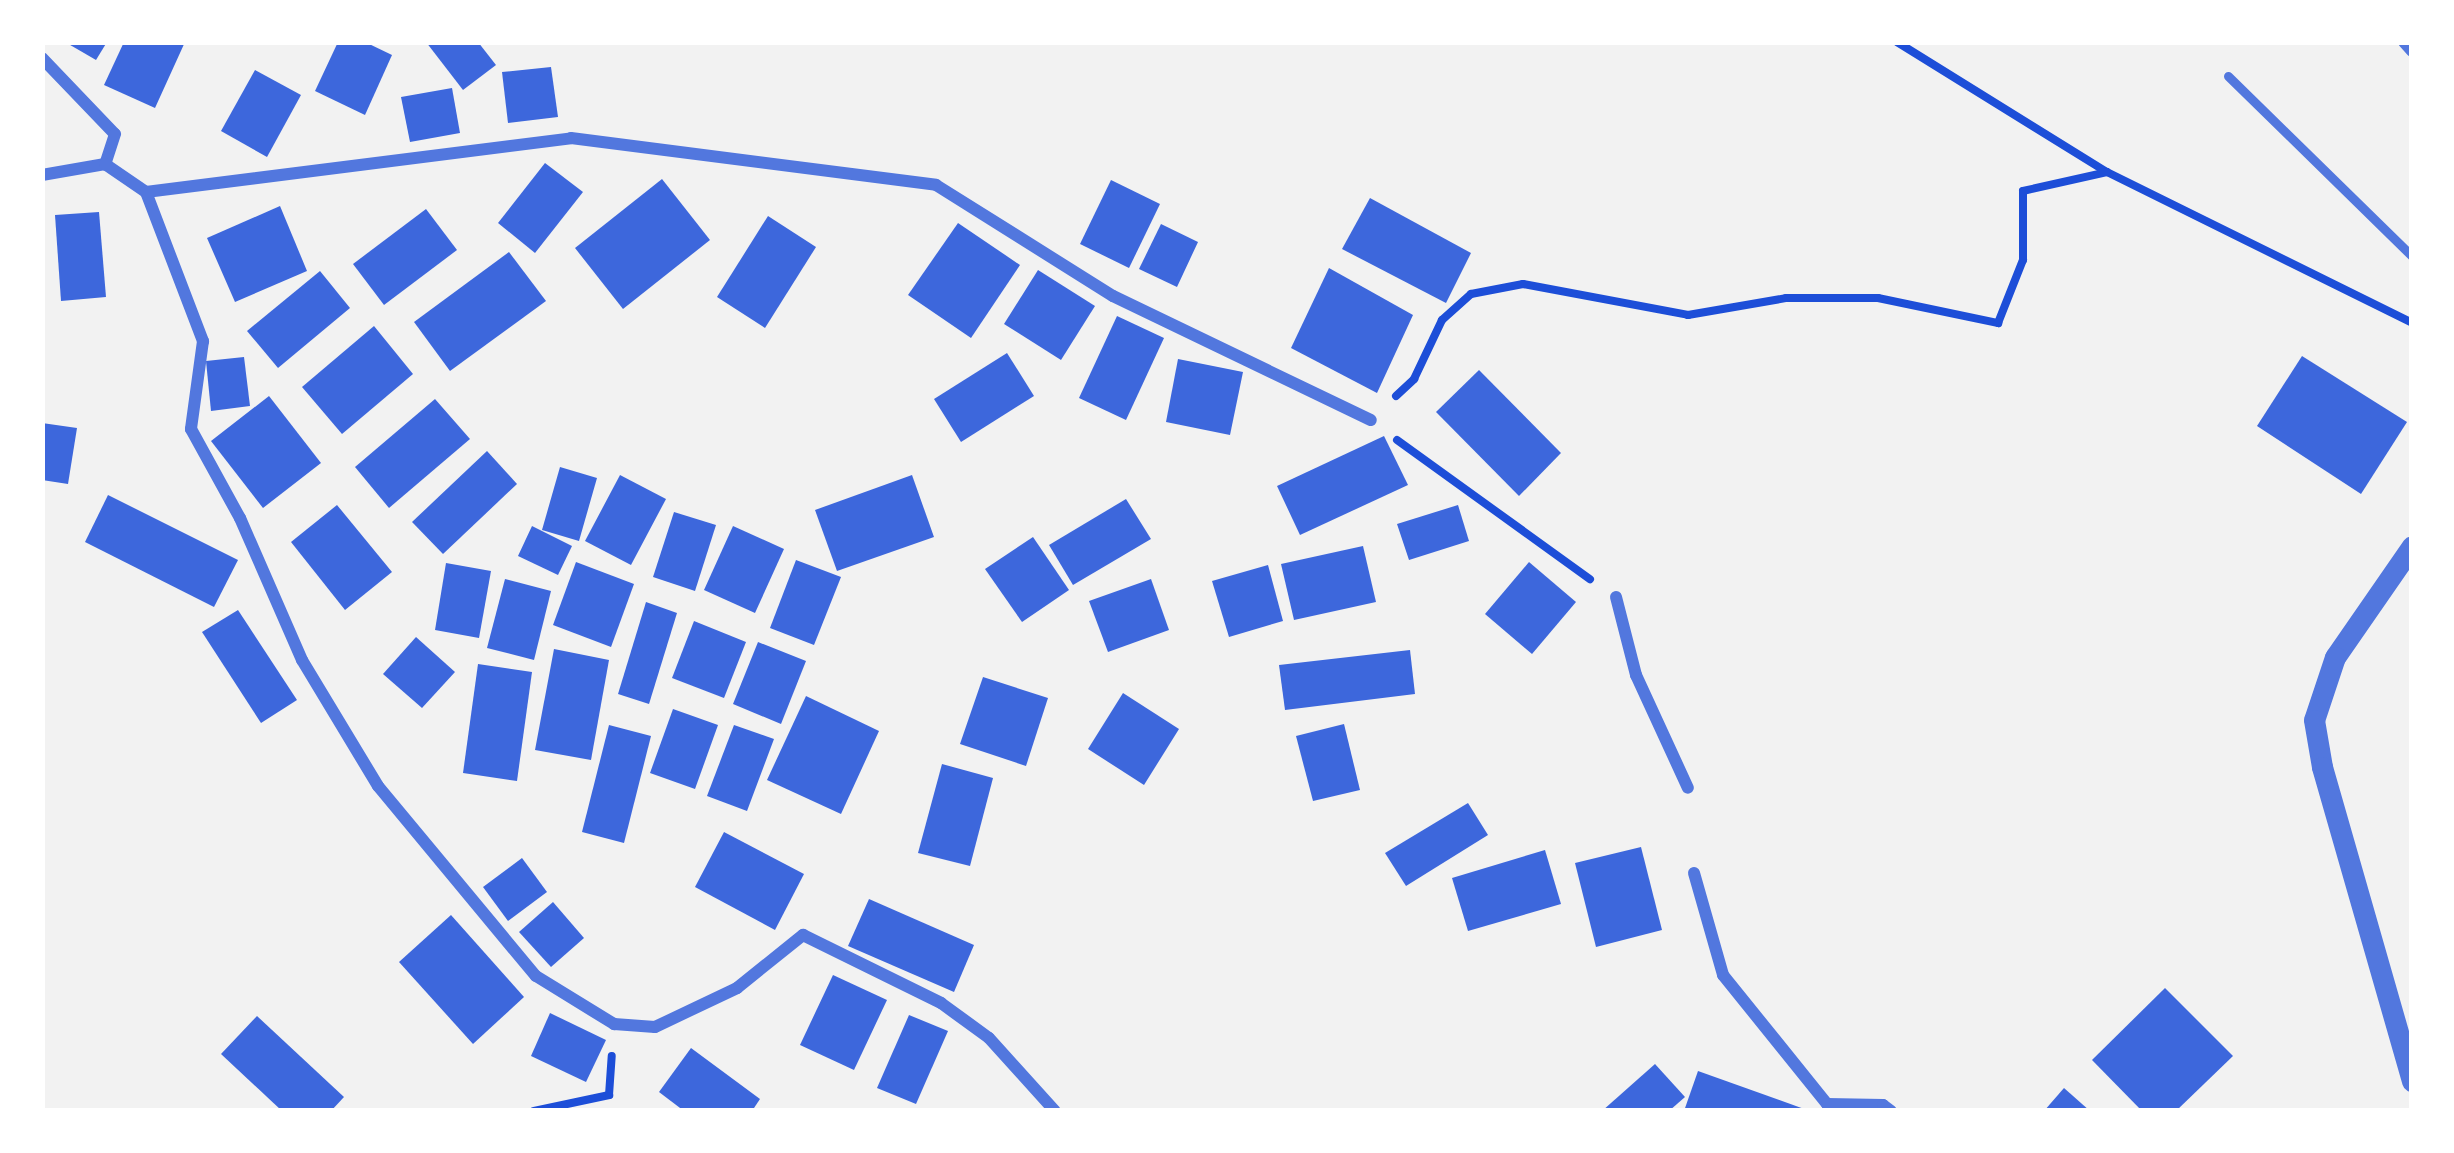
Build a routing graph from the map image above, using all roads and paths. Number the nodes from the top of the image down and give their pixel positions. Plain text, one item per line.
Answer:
1 (1897, 42) edge
2 (2404, 42) edge
3 (2412, 51) edge
4 (42, 58) edge
5 (2228, 76) dead end
6 (105, 164) junction
7 (2107, 172) junction
8 (42, 175) edge
9 (146, 192) junction
10 (2412, 256) edge
11 (2412, 323) edge
12 (1414, 379) dead end
13 (1370, 420) joint
14 (2412, 546) edge
15 (1616, 597) joint
16 (1688, 788) dead end
17 (1694, 873) dead end
18 (614, 1024) junction
19 (2412, 1082) edge
20 (534, 1111) edge
21 (1055, 1111) edge
22 (1891, 1111) edge

1 - 7 path
2 - 3 street
4 - 6 street
5 - 10 lane
6 - 8 street
6 - 9 street
7 - 11 path
7 - 12 path
9 - 13 street
9 - 18 street
13 - 15 path
14 - 19 street
15 - 16 street
17 - 22 street
18 - 20 path
18 - 21 street

